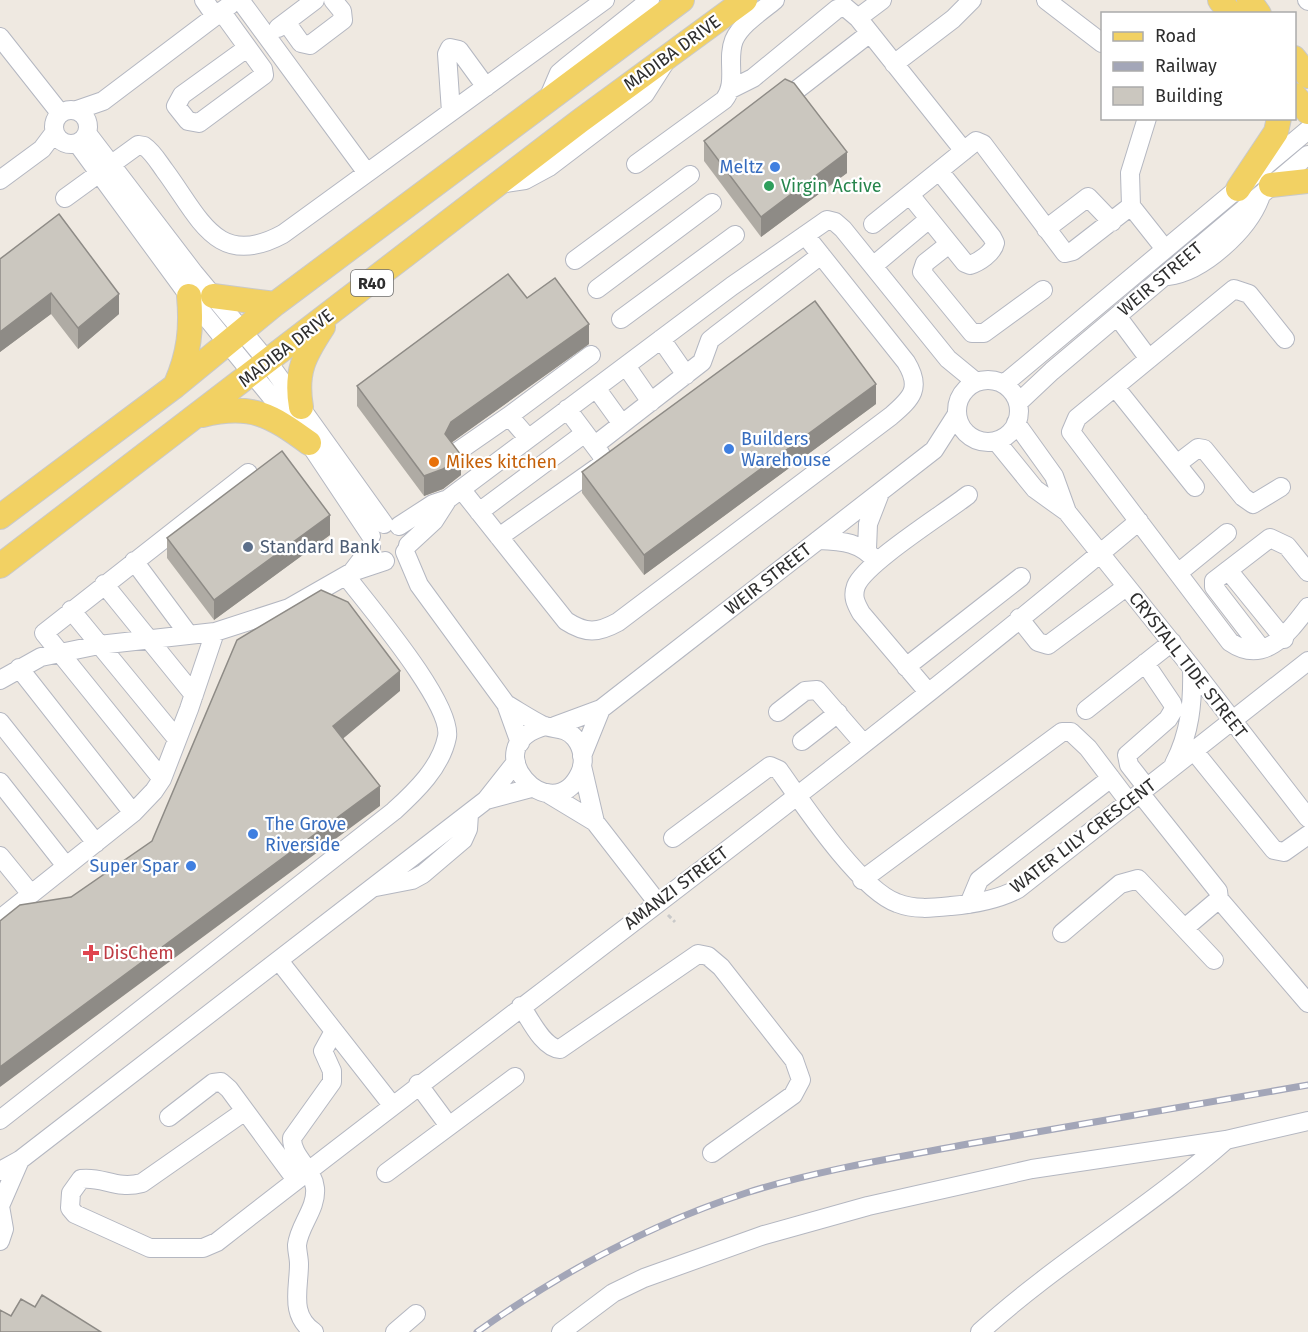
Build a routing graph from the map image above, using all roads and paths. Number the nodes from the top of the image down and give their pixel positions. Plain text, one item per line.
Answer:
1 (204, 0) edge
2 (238, 0) edge
3 (315, 0) edge
4 (333, 0) edge
5 (605, 0) edge
6 (650, 0) edge
7 (682, 0) edge
8 (745, 0) edge
9 (775, 0) edge
10 (882, 0) edge
11 (972, 0) edge
12 (1046, 0) edge
13 (586, 6) edge
14 (218, 14) junction
15 (858, 18) junction
16 (286, 22) junction
17 (870, 33) junction
18 (0, 37) edge
19 (266, 37) junction
20 (1101, 42) edge
21 (1296, 44) edge
22 (247, 48) junction
23 (1308, 53) edge
24 (1296, 61) edge
25 (894, 64) junction
26 (1308, 76) edge
27 (486, 87) junction
28 (731, 89) junction
29 (794, 92) edge
30 (1296, 97) edge
31 (547, 101) junction
32 (451, 112) junction
33 (1308, 112) edge
34 (1146, 120) edge
35 (1279, 120) edge
36 (72, 129) junction
37 (1308, 130) edge
38 (964, 151) junction
39 (636, 164) dead end
40 (1307, 164) edge
41 (105, 169) junction
42 (940, 172) junction
43 (367, 173) junction
44 (690, 175) dead end
45 (0, 180) edge
46 (1257, 189) junction
47 (910, 195) junction
48 (65, 198) dead end
49 (712, 203) dead end
50 (1131, 206) junction
51 (929, 219) junction
52 (1112, 222) junction
53 (873, 224) dead end
54 (1046, 229) junction
55 (735, 235) dead end
56 (805, 235) junction
57 (949, 244) junction
58 (1165, 249) junction
59 (821, 255) junction
60 (575, 260) dead end
61 (873, 266) junction
62 (597, 289) dead end
63 (1042, 290) dead end
64 (189, 296) junction
65 (213, 296) junction
66 (275, 304) junction
67 (331, 314) junction
68 (1117, 316) junction
69 (621, 319) dead end
70 (234, 337) junction
71 (660, 339) junction
72 (1285, 339) dead end
73 (591, 355) dead end
74 (948, 359) junction
75 (1149, 359) junction
76 (626, 366) junction
77 (260, 368) junction
78 (686, 375) junction
79 (976, 382) junction
80 (1004, 384) junction
81 (175, 386) junction
82 (1115, 387) junction
83 (596, 388) junction
84 (651, 402) junction
85 (1018, 403) junction
86 (959, 405) junction
87 (301, 407) junction
88 (567, 409) junction
89 (198, 416) junction
90 (509, 416) junction
91 (1016, 423) junction
92 (622, 424) junction
93 (528, 438) junction
94 (590, 439) junction
95 (975, 439) junction
96 (996, 441) junction
97 (309, 443) junction
98 (934, 450) junction
99 (457, 452) edge
100 (1177, 464) junction
101 (248, 473) edge
102 (1195, 487) dead end
103 (1281, 487) dead end
104 (880, 492) junction
105 (454, 494) junction
106 (968, 495) dead end
107 (479, 512) junction
108 (1067, 512) junction
109 (0, 518) edge
110 (1139, 521) junction
111 (381, 533) junction
112 (1227, 533) dead end
113 (499, 537) junction
114 (818, 540) junction
115 (397, 555) junction
116 (872, 555) junction
117 (1100, 555) junction
118 (134, 561) junction
119 (0, 566) edge
120 (1228, 570) junction
121 (1178, 573) junction
122 (1308, 573) edge
123 (349, 574) junction
124 (1021, 577) dead end
125 (104, 584) junction
126 (1126, 587) junction
127 (1308, 607) edge
128 (1230, 608) junction
129 (71, 610) junction
130 (1019, 618) junction
131 (1213, 621) junction
132 (215, 632) junction
133 (189, 635) junction
134 (1284, 639) junction
135 (148, 640) junction
136 (1172, 642) junction
137 (99, 645) junction
138 (1261, 648) junction
139 (58, 653) junction
140 (1308, 661) edge
141 (1145, 663) junction
142 (906, 667) junction
143 (19, 668) junction
144 (1192, 668) junction
145 (0, 680) edge
146 (928, 692) junction
147 (194, 695) junction
148 (506, 704) junction
149 (601, 709) junction
150 (1086, 710) dead end
151 (778, 712) dead end
152 (838, 713) junction
153 (1233, 721) junction
154 (0, 722) edge
155 (550, 726) junction
156 (177, 740) junction
157 (802, 741) dead end
158 (520, 743) junction
159 (863, 743) junction
160 (1194, 751) junction
161 (582, 761) junction
162 (516, 762) junction
163 (1172, 768) junction
164 (1111, 778) junction
165 (162, 779) junction
166 (0, 782) edge
167 (539, 790) junction
168 (1139, 794) junction
169 (797, 796) junction
170 (486, 800) junction
171 (133, 813) junction
172 (1308, 818) edge
173 (595, 822) junction
174 (1308, 835) edge
175 (673, 838) dead end
176 (96, 843) junction
177 (0, 856) edge
178 (66, 866) junction
179 (862, 880) junction
180 (31, 894) junction
181 (1219, 899) junction
182 (657, 902) junction
183 (969, 904) junction
184 (0, 918) edge
185 (1186, 927) junction
186 (1062, 933) dead end
187 (1214, 960) dead end
188 (280, 962) junction
189 (1308, 1003) edge
190 (521, 1006) junction
191 (334, 1031) junction
192 (515, 1077) dead end
193 (418, 1084) junction
194 (392, 1105) junction
195 (245, 1111) junction
196 (169, 1117) dead end
197 (0, 1120) edge
198 (1308, 1120) edge
199 (449, 1126) junction
200 (1226, 1140) junction
201 (712, 1153) dead end
202 (27, 1154) junction
203 (0, 1171) edge
204 (386, 1173) dead end
205 (302, 1175) junction
206 (0, 1206) edge
207 (0, 1241) edge
208 (416, 1314) dead end
209 (314, 1332) edge
210 (395, 1332) edge
211 (561, 1332) edge
212 (980, 1332) edge

1 - 14 street
2 - 14 street
2 - 19 street
3 - 16 street
4 - 16 street
5 - 13 street
6 - 31 street
7 - 31 main road, MADIBA DRIVE / R40
8 - 67 main road, MADIBA DRIVE / R40
9 - 28 street
10 - 15 street
11 - 25 street
12 - 20 street
13 - 27 street
14 - 22 street
14 - 36 street
15 - 17 street
15 - 28 street
16 - 19 street
17 - 25 street
17 - 29 street
18 - 36 street
19 - 43 street
21 - 23 main road
22 - 22 street
24 - 26 main road
25 - 38 street
27 - 32 street
27 - 32 street
28 - 39 street
30 - 33 main road
31 - 66 main road, MADIBA DRIVE / R40
32 - 43 street
34 - 50 street
35 - 46 main road
36 - 41 street
36 - 45 street
37 - 46 street, WEIR STREET
38 - 42 street
38 - 54 street
40 - 46 main road
41 - 43 street
41 - 48 street
41 - 64 street
41 - 65 street
42 - 47 street
42 - 57 street
44 - 60 street
46 - 58 street, WEIR STREET
46 - 68 street, WEIR STREET
47 - 51 street
47 - 53 street
49 - 62 street
50 - 52 street
50 - 58 street
51 - 57 street
51 - 61 street
52 - 54 street
52 - 54 street
55 - 69 street
56 - 59 street
56 - 61 street
56 - 71 street
57 - 63 street
58 - 80 street, WEIR STREET
59 - 78 street
59 - 113 street
61 - 74 street
64 - 70 street
64 - 81 main road
65 - 66 main road
65 - 70 street
66 - 70 main road, MADIBA DRIVE / R40
67 - 77 main road, MADIBA DRIVE / R40
67 - 87 main road
68 - 75 street
68 - 85 street, WEIR STREET
70 - 77 street
70 - 81 main road, MADIBA DRIVE / R40
71 - 76 street
71 - 78 street
72 - 75 street
73 - 90 street
74 - 79 street
74 - 86 street
75 - 82 street
76 - 83 street
76 - 84 street
77 - 87 street
77 - 89 main road, MADIBA DRIVE / R40
77 - 97 street
78 - 84 street
79 - 80 street
79 - 86 street
80 - 85 street
81 - 109 main road, MADIBA DRIVE / R40
82 - 100 street
82 - 110 street
83 - 88 street
83 - 92 street
84 - 92 street
85 - 91 street
86 - 95 street
86 - 98 street
87 - 111 street
88 - 93 street
88 - 94 street
89 - 97 main road
89 - 119 main road, MADIBA DRIVE / R40
90 - 93 street
90 - 99 street
91 - 96 street
91 - 108 street, CRYSTALL TIDE STREET
92 - 94 street
93 - 105 street
94 - 107 street
94 - 113 street
95 - 96 street
95 - 98 street
96 - 108 street, CRYSTALL TIDE STREET
97 - 111 street
98 - 104 street, WEIR STREET
100 - 102 street
100 - 103 street
101 - 118 street
104 - 114 street, WEIR STREET
104 - 116 street
105 - 107 street
105 - 111 street
105 - 115 street
106 - 116 street
107 - 113 street
108 - 117 street, CRYSTALL TIDE STREET
110 - 117 street, AMANZI STREET
110 - 121 street
111 - 115 street
111 - 115 street
111 - 123 street
112 - 121 street
114 - 116 street
114 - 149 street, WEIR STREET
115 - 123 street
115 - 148 street
116 - 142 street
117 - 126 street, CRYSTALL TIDE STREET
117 - 130 street, AMANZI STREET
118 - 125 street
118 - 133 street
120 - 122 street
120 - 128 street
120 - 134 street
121 - 131 street
123 - 132 street
123 - 197 street
124 - 142 street
125 - 129 street
125 - 135 street
126 - 130 street
126 - 136 street, CRYSTALL TIDE STREET
127 - 134 street
128 - 131 street
128 - 138 street
129 - 137 street
129 - 139 street
130 - 146 street, AMANZI STREET
131 - 138 street
132 - 133 street
132 - 147 street
133 - 135 street
134 - 138 street
135 - 137 street
135 - 147 street
136 - 141 street
136 - 144 street, CRYSTALL TIDE STREET
137 - 139 street
137 - 156 street
139 - 143 street
139 - 165 street
140 - 153 street, WATER LILY CRESCENT
141 - 150 street
141 - 168 street
142 - 146 street
143 - 145 street
143 - 171 street
144 - 153 street, CRYSTALL TIDE STREET
144 - 163 street
146 - 159 street, AMANZI STREET
147 - 156 street
148 - 155 street
148 - 158 street
149 - 155 street
149 - 161 street
151 - 152 street
152 - 157 street
152 - 159 street
153 - 160 street, WATER LILY CRESCENT
153 - 172 street, CRYSTALL TIDE STREET
154 - 176 street
155 - 158 street
155 - 161 street
156 - 165 street
158 - 162 street
159 - 169 street, AMANZI STREET
160 - 163 street, WATER LILY CRESCENT
160 - 174 street
161 - 167 street
161 - 173 street
162 - 167 street
162 - 170 street
163 - 168 street, WATER LILY CRESCENT
164 - 168 street
164 - 179 street
164 - 183 street
165 - 171 street
166 - 178 street
167 - 170 street
167 - 173 street
168 - 181 street
168 - 183 street, WATER LILY CRESCENT
169 - 175 street, WATER LILY CRESCENT
169 - 179 street, WATER LILY CRESCENT
169 - 182 street, AMANZI STREET
170 - 188 street
171 - 176 street
173 - 182 street
176 - 178 street
177 - 180 street
178 - 180 street
179 - 183 street, WATER LILY CRESCENT
180 - 184 street
181 - 185 street
181 - 189 street
182 - 190 street, AMANZI STREET
185 - 186 street
185 - 187 street
188 - 191 street
188 - 202 street
190 - 193 street, AMANZI STREET
190 - 201 street
191 - 194 street
191 - 205 street
192 - 199 street
193 - 194 street, AMANZI STREET
193 - 199 street
194 - 205 street, AMANZI STREET
195 - 196 street
195 - 205 street
195 - 205 street, AMANZI STREET
198 - 200 street
199 - 204 street
200 - 211 street
200 - 212 street
202 - 203 street
202 - 206 street
205 - 209 street
206 - 207 street
208 - 210 street

